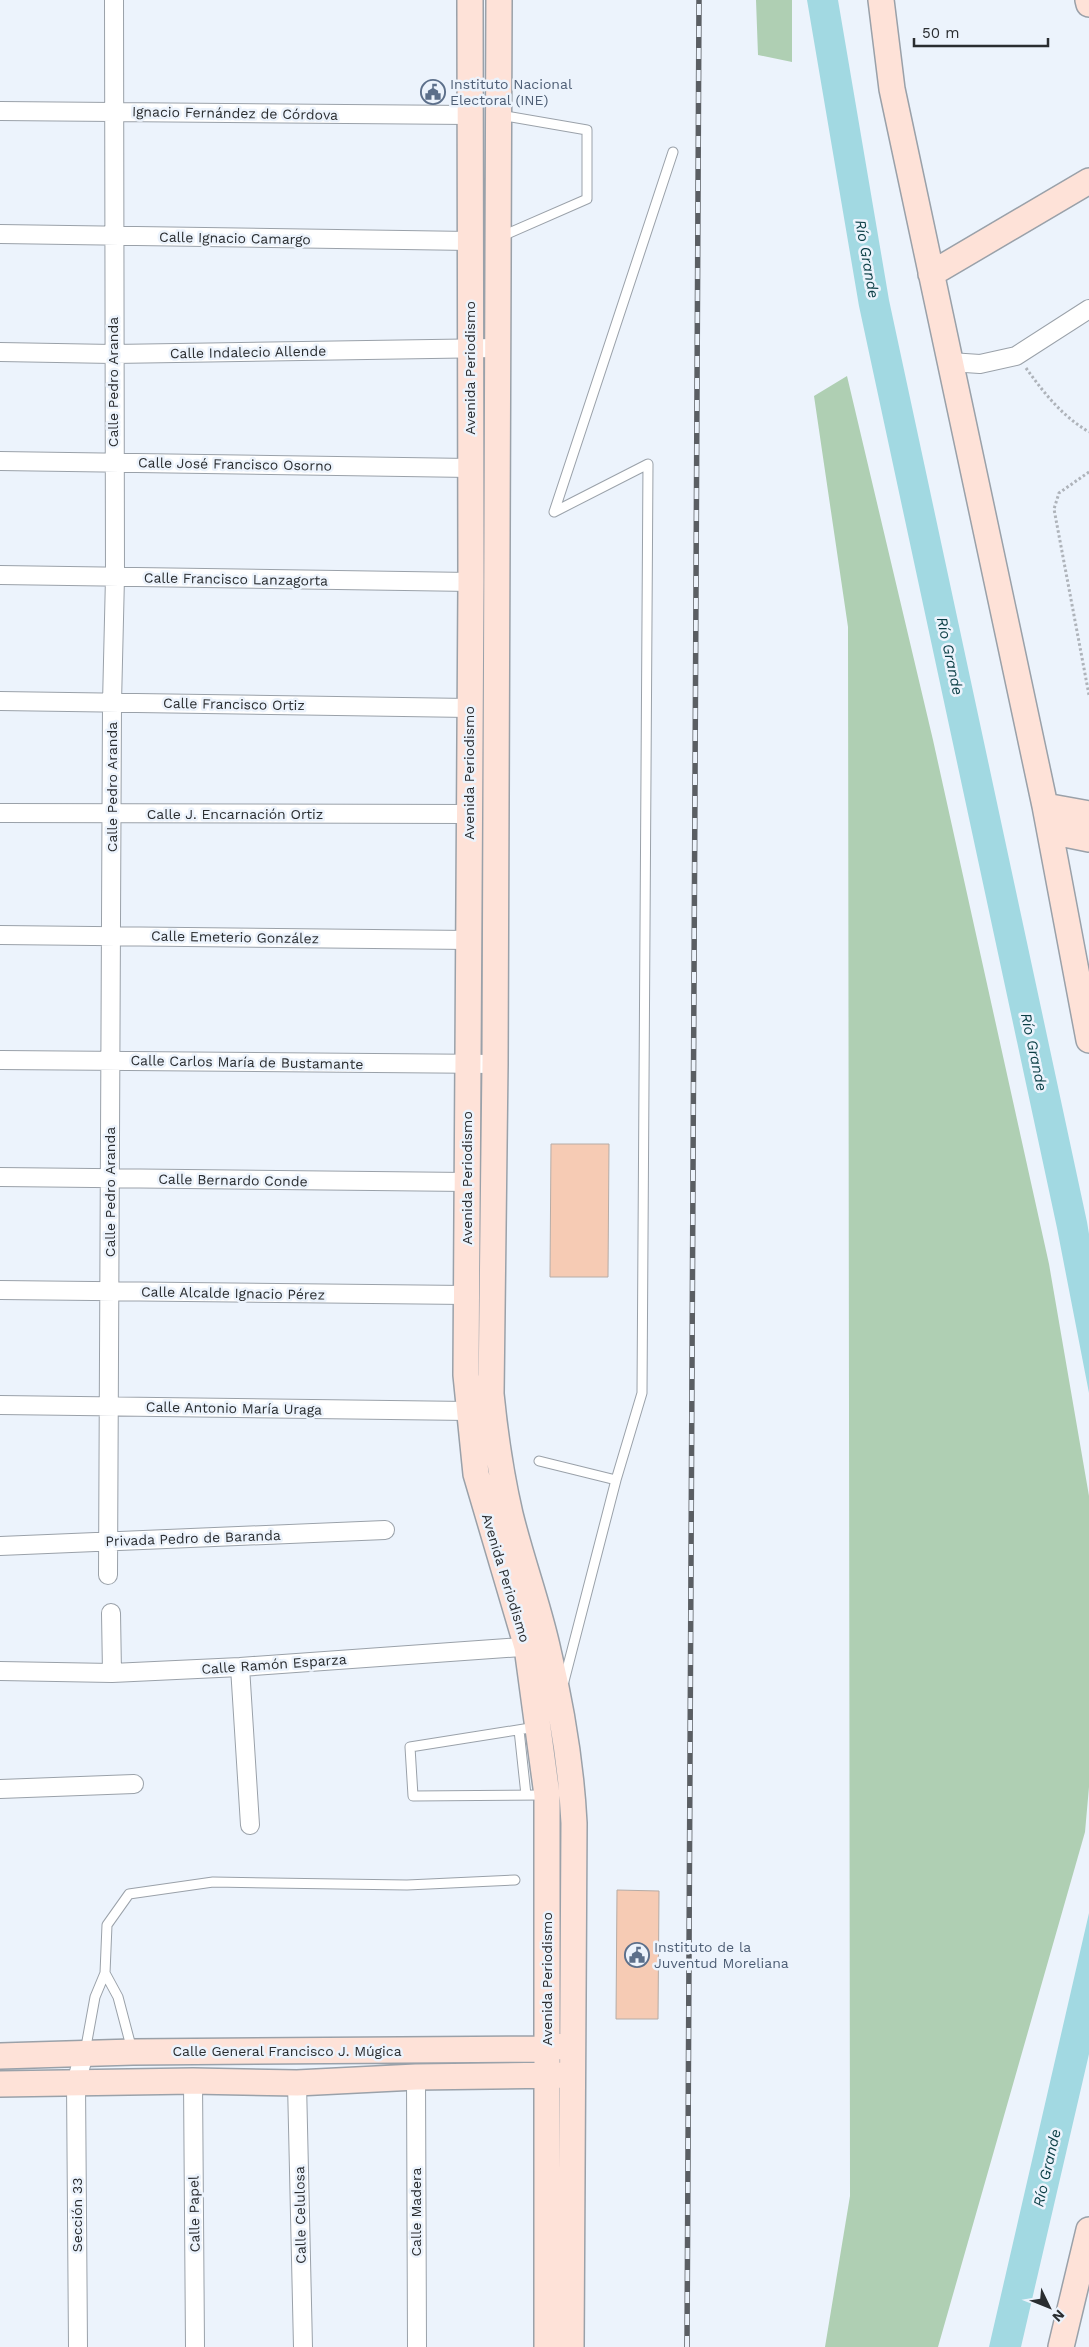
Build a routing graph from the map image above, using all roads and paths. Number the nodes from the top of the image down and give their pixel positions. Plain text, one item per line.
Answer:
1 (114, 0) edge
2 (470, 0) edge
3 (499, 0) edge
4 (881, 0) edge
5 (1088, 0) edge
6 (1089, 4) edge
7 (0, 111) edge
8 (114, 112) junction
9 (469, 115) junction
10 (499, 115) junction
11 (673, 152) dead end
12 (1089, 181) edge
13 (0, 234) edge
14 (113, 236) junction
15 (498, 238) junction
16 (470, 241) junction
17 (931, 274) junction
18 (1089, 309) edge
19 (496, 348) junction
20 (471, 349) junction
21 (0, 352) edge
22 (113, 354) junction
23 (1016, 356) junction
24 (950, 362) junction
25 (1089, 432) edge
26 (0, 461) edge
27 (114, 462) junction
28 (470, 468) junction
29 (1089, 472) edge
30 (0, 575) edge
31 (115, 577) junction
32 (471, 582) junction
33 (1089, 657) edge
34 (1082, 658) junction
35 (1089, 695) edge
36 (0, 701) edge
37 (112, 703) junction
38 (469, 708) junction
39 (1045, 806) junction
40 (1080, 812) edge
41 (0, 813) edge
42 (112, 814) junction
43 (469, 814) junction
44 (1071, 835) edge
45 (0, 935) edge
46 (112, 936) junction
47 (469, 940) junction
48 (1089, 1040) edge
49 (0, 1060) edge
50 (110, 1061) junction
51 (467, 1064) junction
52 (495, 1064) junction
53 (0, 1177) edge
54 (110, 1178) junction
55 (467, 1182) junction
56 (0, 1290) edge
57 (109, 1291) junction
58 (466, 1296) junction
59 (0, 1405) edge
60 (109, 1406) junction
61 (468, 1411) junction
62 (539, 1461) dead end
63 (616, 1480) junction
64 (385, 1530) dead end
65 (108, 1542) junction
66 (0, 1546) edge
67 (108, 1575) dead end
68 (111, 1613) dead end
69 (537, 1646) junction
70 (240, 1667) junction
71 (0, 1672) edge
72 (112, 1673) junction
73 (547, 1722) junction
74 (134, 1784) dead end
75 (0, 1789) edge
76 (553, 1794) junction
77 (250, 1825) dead end
78 (515, 1880) dead end
79 (105, 1973) junction
80 (573, 2044) junction
81 (547, 2049) junction
82 (132, 2052) junction
83 (84, 2054) junction
84 (0, 2056) edge
85 (547, 2075) junction
86 (573, 2075) junction
87 (416, 2077) junction
88 (193, 2081) junction
89 (76, 2083) junction
90 (297, 2083) junction
91 (0, 2084) edge
92 (1089, 2230) edge
93 (78, 2347) edge
94 (195, 2347) edge
95 (303, 2347) edge
96 (417, 2347) edge
97 (547, 2347) edge
98 (571, 2347) edge
99 (1061, 2347) edge

1 - 8 street, Calle Pedro Aranda
2 - 9 street, Avenida Periodismo
3 - 10 street, Avenida Periodismo
4 - 17 street
5 - 6 street
7 - 8 street, Ignacio Fernández de Córdova
8 - 9 street, Ignacio Fernández de Córdova
8 - 14 street, Calle Pedro Aranda
9 - 16 street, Avenida Periodismo
10 - 15 street, Avenida Periodismo
10 - 15 lane
11 - 63 lane
12 - 17 street
13 - 14 street, Calle Ignacio Camargo
14 - 16 street, Calle Ignacio Camargo
14 - 22 street, Calle Pedro Aranda
15 - 19 street, Avenida Periodismo
16 - 20 street, Avenida Periodismo
17 - 24 street
18 - 23 street
19 - 20 street, Calle Indalecio Allende
19 - 52 street, Avenida Periodismo
20 - 22 street, Calle Indalecio Allende
20 - 28 street, Avenida Periodismo
21 - 22 street, Calle Indalecio Allende
22 - 27 street, Calle Pedro Aranda
23 - 24 street
23 - 25 path
24 - 39 street
26 - 27 street, Calle José Francisco Osorno
27 - 28 street, Calle José Francisco Osorno
27 - 31 street, Calle Pedro Aranda
28 - 32 street, Avenida Periodismo
29 - 34 path
30 - 31 street, Calle Francisco Lanzagorta
31 - 32 street, Calle Francisco Lanzagorta
31 - 37 street, Calle Pedro Aranda
32 - 38 street, Avenida Periodismo
33 - 34 path
34 - 35 path
36 - 37 street, Calle Francisco Ortiz
37 - 38 street, Calle Francisco Ortiz
37 - 42 street, Calle Pedro Aranda
38 - 43 street, Avenida Periodismo
39 - 40 street
39 - 44 street
40 - 44 street
41 - 42 street, Calle J. Encarnación Ortiz
42 - 43 street, Calle J. Encarnación Ortiz
42 - 46 street, Calle Pedro Aranda
43 - 47 street, Avenida Periodismo
44 - 48 street
45 - 46 street, Calle Emeterio González
46 - 47 street, Calle Emeterio González
46 - 50 street, Calle Pedro Aranda
47 - 51 street, Avenida Periodismo
49 - 50 street, Calle Carlos María de Bustamante
50 - 51 street, Calle Carlos María de Bustamante
50 - 54 street, Calle Pedro Aranda
51 - 52 street, Calle Carlos María de Bustamante
51 - 55 street, Avenida Periodismo
52 - 69 street, Avenida Periodismo
53 - 54 street, Calle Bernardo Conde
54 - 55 street, Calle Bernardo Conde
54 - 57 street, Calle Pedro Aranda
55 - 58 street, Avenida Periodismo
56 - 57 street, Calle Alcalde Ignacio Pérez
57 - 58 street, Calle Alcalde Ignacio Pérez
57 - 60 street, Calle Pedro Aranda
58 - 61 street, Avenida Periodismo
59 - 60 street, Calle Antonio María Uraga
60 - 61 street, Calle Antonio María Uraga
60 - 65 street, Calle Pedro Aranda
61 - 69 street, Avenida Periodismo
62 - 63 lane
63 - 73 lane
64 - 65 street, Privada Pedro de Baranda
65 - 66 street, Privada Pedro de Baranda
65 - 67 street, Calle Pedro Aranda
68 - 72 street
69 - 70 street, Calle Ramón Esparza
69 - 73 street, Avenida Periodismo
70 - 72 street, Calle Ramón Esparza
70 - 77 street
71 - 72 street, Calle Ramón Esparza
73 - 76 street, Avenida Periodismo
73 - 76 lane
73 - 76 lane
74 - 75 street
76 - 80 street, Avenida Periodismo
76 - 81 street, Avenida Periodismo
78 - 79 lane
79 - 82 lane
79 - 83 lane
80 - 81 street, Calle General Francisco J. Múgica
80 - 86 street, Avenida Periodismo
81 - 82 street, Calle General Francisco J. Múgica
81 - 85 street, Avenida Periodismo
82 - 83 street, Calle General Francisco J. Múgica
83 - 84 street, Calle General Francisco J. Múgica
83 - 89 street, Sección 33
85 - 86 street, Calle General Francisco J. Múgica
85 - 87 street, Calle General Francisco J. Múgica
85 - 97 street, Avenida Periodismo
86 - 98 street, Avenida Periodismo
87 - 90 street, Calle General Francisco J. Múgica
87 - 96 street, Calle Madera
88 - 89 street, Calle General Francisco J. Múgica
88 - 90 street, Calle General Francisco J. Múgica
88 - 94 street, Calle Papel
89 - 91 street, Calle General Francisco J. Múgica
89 - 93 street, Sección 33
90 - 95 street, Calle Celulosa
92 - 99 street

